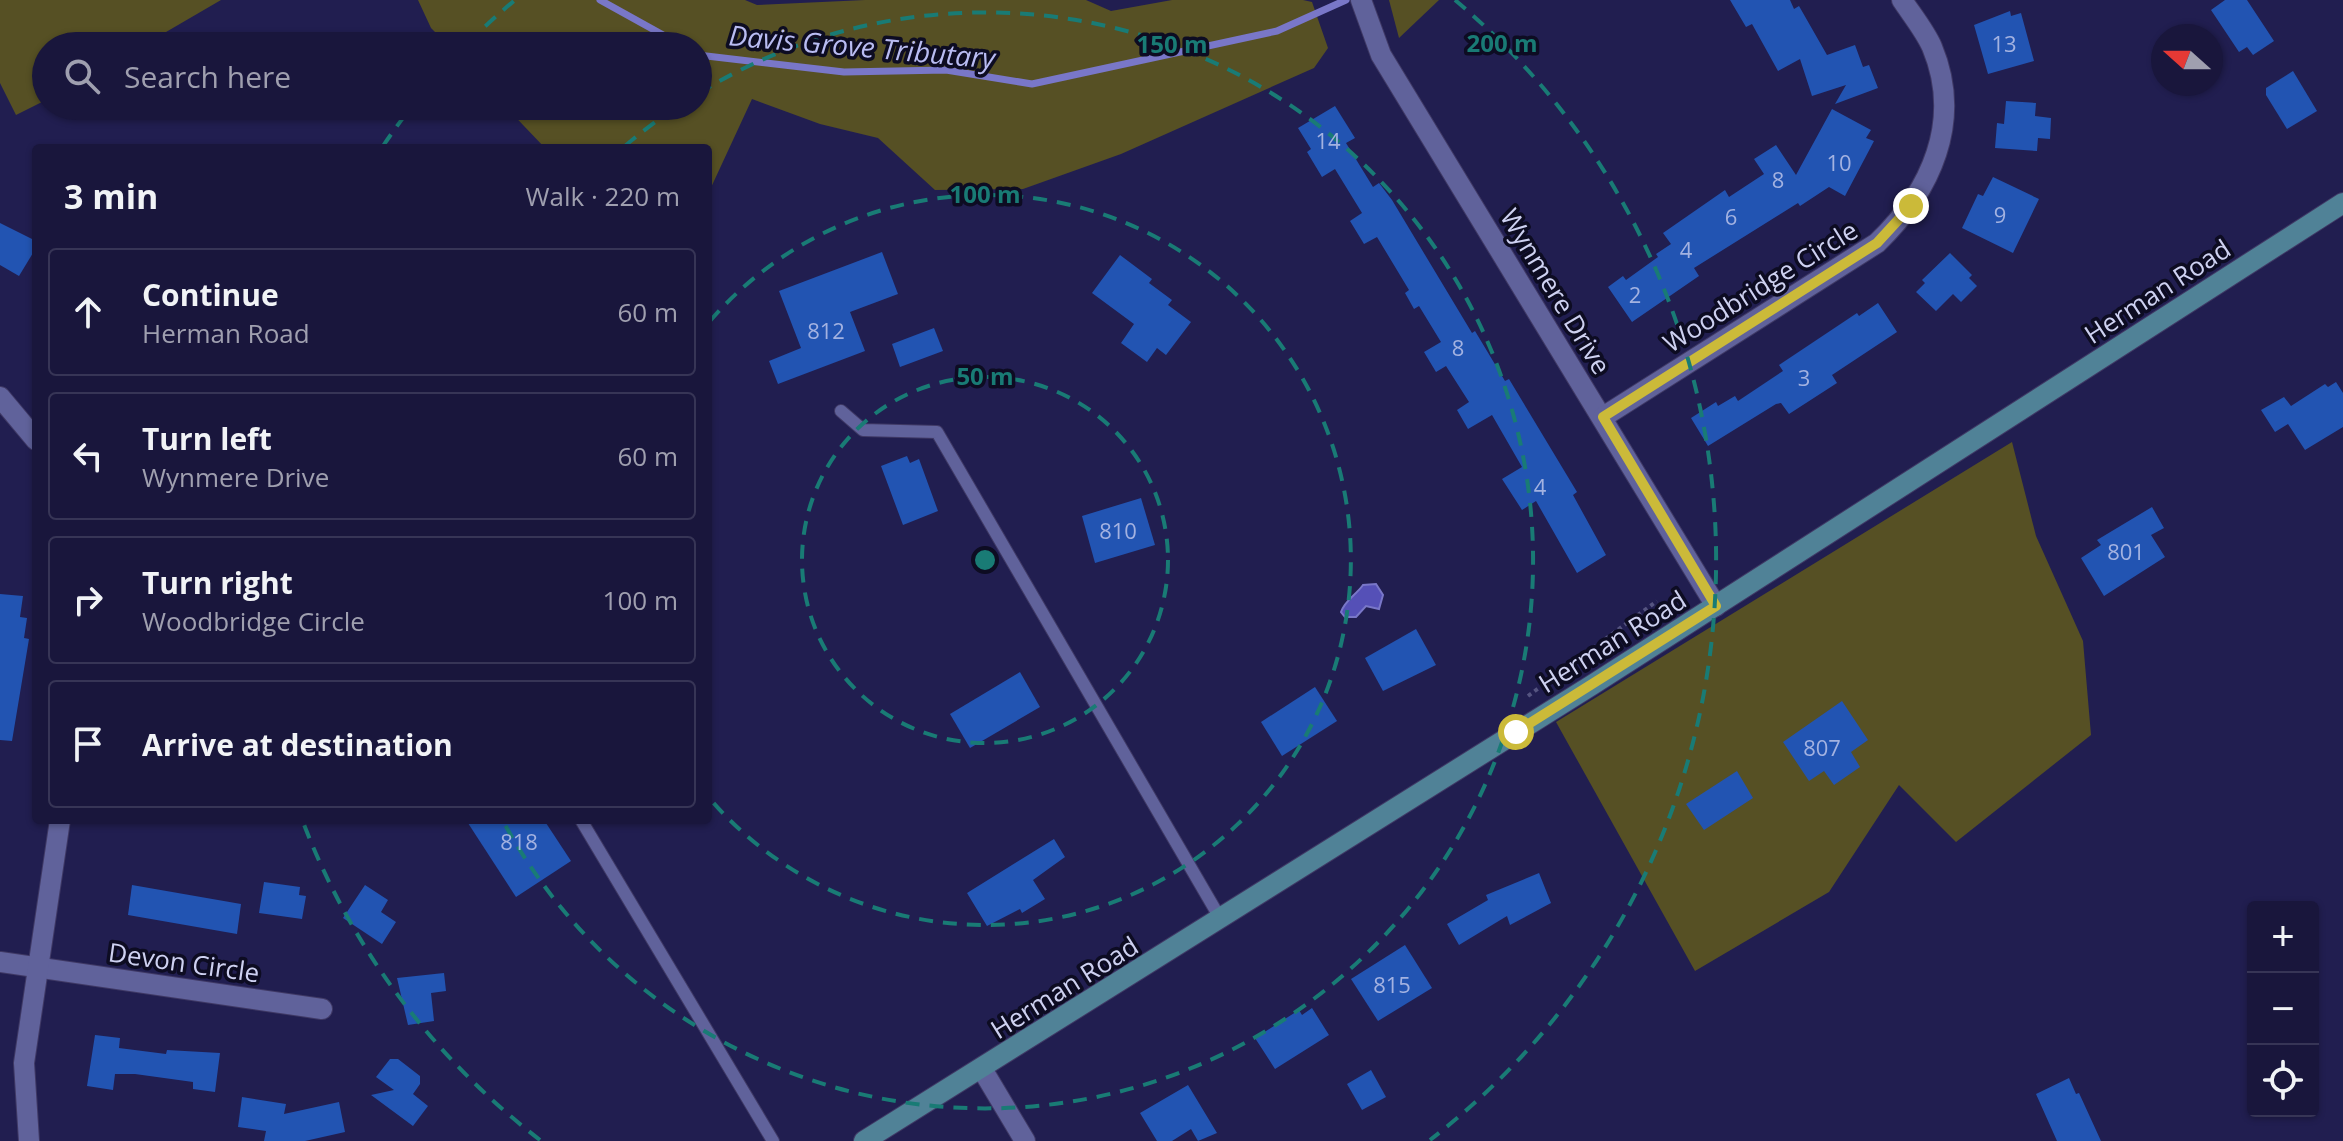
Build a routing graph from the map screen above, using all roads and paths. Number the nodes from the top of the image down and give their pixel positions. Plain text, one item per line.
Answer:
1 (1902, 0) edge
2 (1362, 3) edge
3 (2343, 203) edge
4 (0, 397) edge
5 (841, 411) dead end
6 (1603, 417) junction
7 (32, 435) edge
8 (1657, 601) dead end
9 (1716, 606) junction
10 (1519, 702) dead end
11 (59, 824) edge
12 (583, 824) edge
13 (1220, 918) junction
14 (0, 962) edge
15 (37, 968) junction
16 (322, 1009) dead end
17 (982, 1069) junction
18 (29, 1141) edge
19 (773, 1141) edge
20 (864, 1141) edge
21 (1025, 1141) edge

1 - 6 street, Woodbridge Circle
2 - 6 street, Wynmere Drive
3 - 9 street, Herman Road
4 - 7 street
5 - 13 lane
6 - 9 street, Wynmere Drive
8 - 10 path
9 - 13 street, Herman Road
11 - 15 street
12 - 19 lane
13 - 17 street, Herman Road
14 - 15 street, Devon Circle
15 - 16 street, Devon Circle
15 - 18 street
17 - 20 street, Herman Road
17 - 21 street

